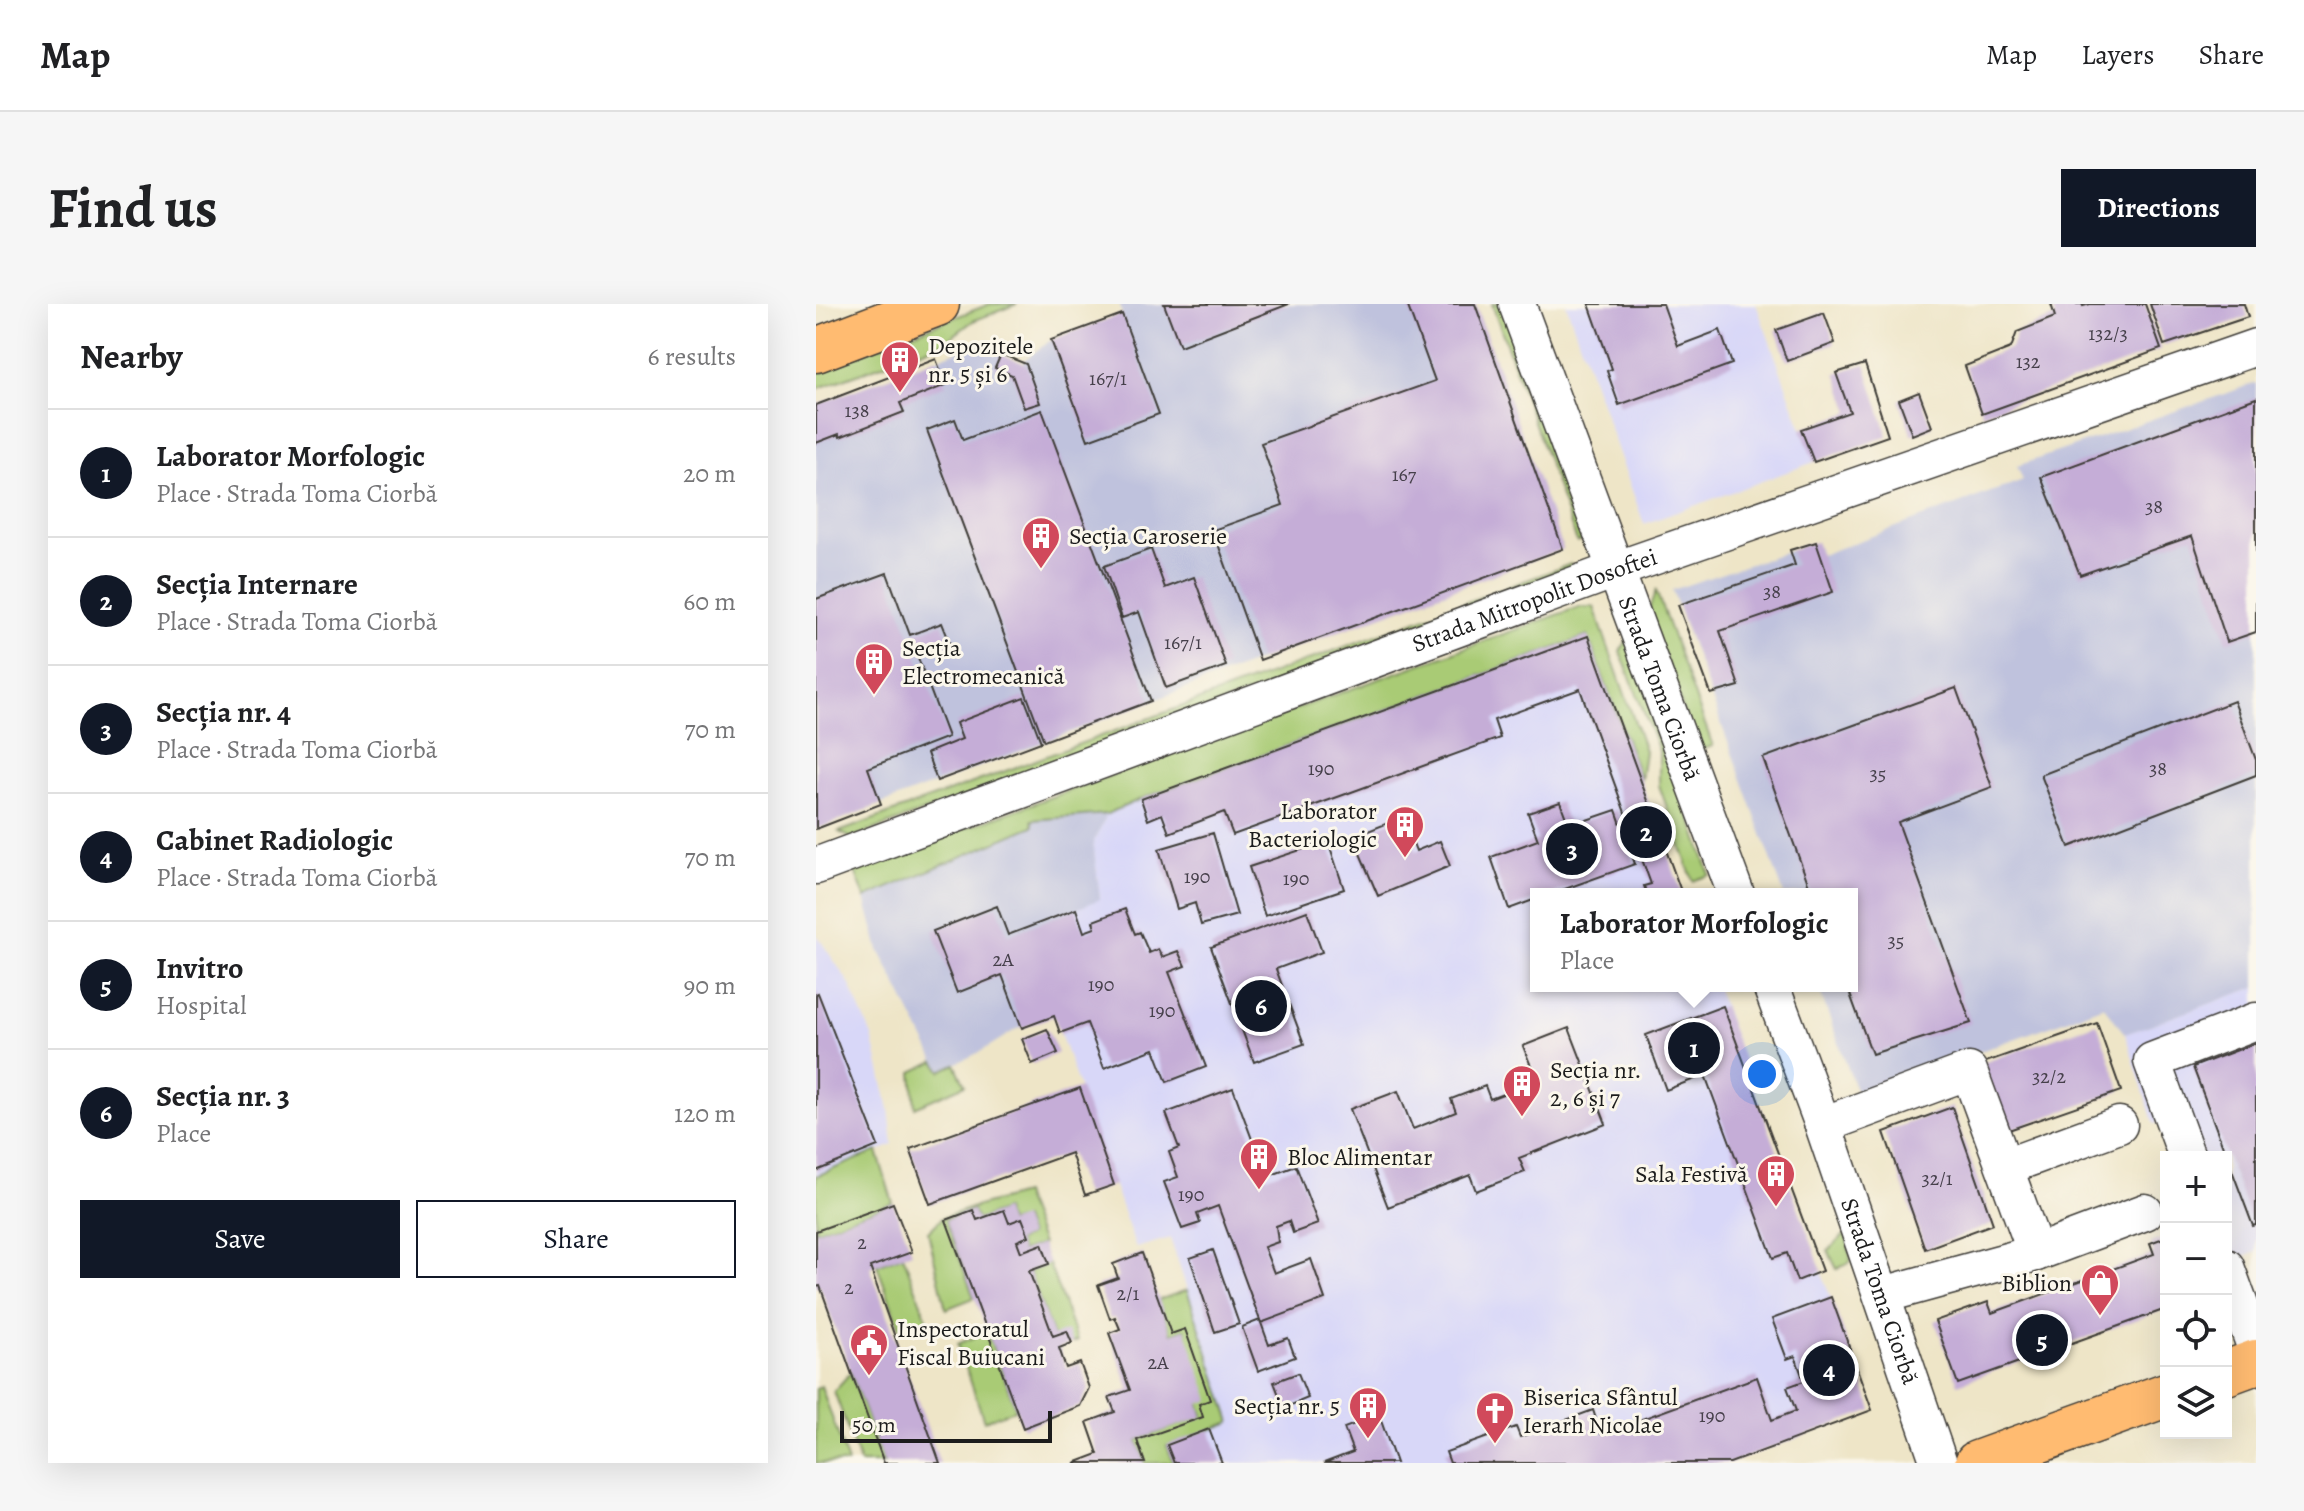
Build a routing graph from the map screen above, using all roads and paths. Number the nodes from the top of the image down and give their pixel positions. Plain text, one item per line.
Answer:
1 (937, 304) edge
2 (1517, 304) edge
3 (2256, 347) edge
4 (816, 350) edge
5 (1615, 570) junction
6 (816, 866) edge
7 (1734, 888) edge
8 (1773, 992) edge
9 (2256, 1021) edge
10 (1823, 1125) junction
11 (2119, 1125) dead end
12 (2185, 1151) edge
13 (2005, 1167) junction
14 (2145, 1212) dead end
15 (2036, 1253) junction
16 (2232, 1283) edge
17 (1883, 1295) junction
18 (2256, 1349) edge
19 (2256, 1362) edge
20 (2232, 1371) edge
21 (2160, 1397) edge
22 (1939, 1463) edge
23 (1977, 1463) edge

1 - 4 main road
2 - 5 street, Strada Toma Ciorbă
3 - 5 street, Strada Mitropolit Dosoftei
5 - 6 street, Strada Mitropolit Dosoftei
5 - 7 street, Strada Toma Ciorbă
8 - 10 street, Strada Toma Ciorbă
9 - 12 street
10 - 13 street
10 - 17 street, Strada Toma Ciorbă
11 - 13 street
13 - 15 street
14 - 15 street
15 - 17 street
16 - 18 street
17 - 22 street, Strada Toma Ciorbă
19 - 20 main road
21 - 23 main road

